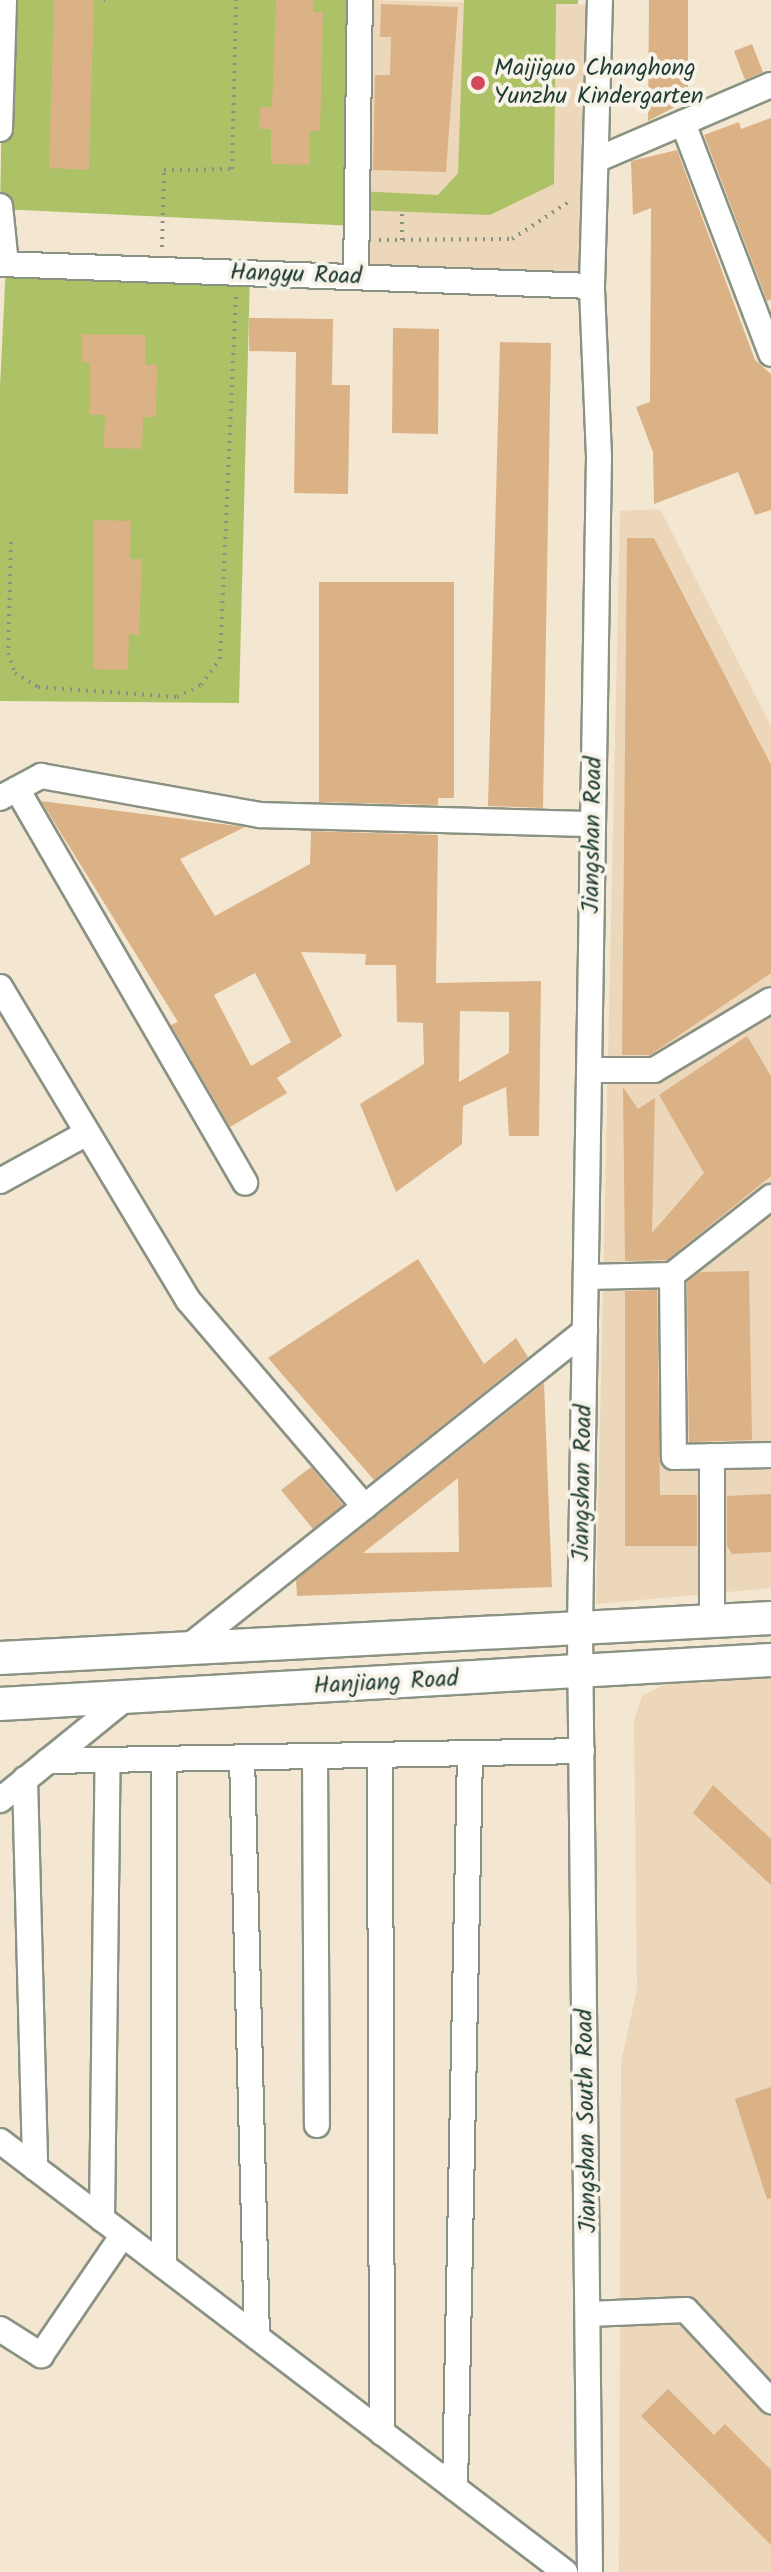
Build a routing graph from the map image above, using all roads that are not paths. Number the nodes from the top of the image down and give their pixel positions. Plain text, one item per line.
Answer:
1 (4, 0) edge
2 (360, 0) edge
3 (600, 0) edge
4 (771, 85) edge
5 (683, 123) junction
6 (0, 129) edge
7 (596, 160) junction
8 (0, 206) edge
9 (3, 264) edge
10 (356, 277) junction
11 (592, 286) junction
12 (771, 354) edge
13 (9, 794) edge
14 (593, 824) junction
15 (0, 987) edge
16 (771, 1000) edge
17 (589, 1070) junction
18 (87, 1133) junction
19 (0, 1181) edge
20 (245, 1183) dead end
21 (771, 1197) edge
22 (672, 1275) junction
23 (586, 1277) junction
24 (585, 1331) junction
25 (771, 1455) edge
26 (712, 1456) junction
27 (365, 1507) junction
28 (771, 1618) edge
29 (712, 1621) junction
30 (580, 1627) junction
31 (187, 1648) junction
32 (0, 1658) edge
33 (771, 1660) edge
34 (581, 1671) junction
35 (126, 1698) junction
36 (0, 1704) edge
37 (582, 1751) junction
38 (470, 1753) junction
39 (380, 1755) junction
40 (315, 1756) junction
41 (242, 1757) junction
42 (164, 1759) junction
43 (108, 1760) junction
44 (48, 1761) junction
45 (25, 1779) junction
46 (0, 1800) edge
47 (317, 2125) dead end
48 (0, 2141) edge
49 (35, 2168) junction
50 (102, 2219) junction
51 (123, 2235) junction
52 (164, 2266) junction
53 (589, 2314) junction
54 (0, 2329) edge
55 (257, 2337) junction
56 (771, 2401) edge
57 (382, 2433) junction
58 (455, 2488) junction
59 (565, 2572) edge
60 (590, 2572) edge

1 - 6 street
2 - 10 street
3 - 7 street, Jiangshan Road
4 - 5 street
5 - 7 street
5 - 12 street
7 - 11 street, Jiangshan Road
8 - 9 street
9 - 10 street, Hangyu Road
10 - 11 street, Hangyu Road
11 - 14 street, Jiangshan Road
13 - 14 street
13 - 20 street
14 - 17 street, Jiangshan Road
15 - 18 street
16 - 17 street
17 - 23 street, Jiangshan Road
18 - 19 street
18 - 27 street
21 - 22 street
22 - 23 street
22 - 26 street
23 - 24 street, Jiangshan Road
24 - 27 street
24 - 30 street, Jiangshan Road
25 - 26 street
26 - 29 street
27 - 31 street
28 - 29 main road, Hanjiang Road
29 - 30 main road, Hanjiang Road
30 - 31 main road, Hanjiang Road
30 - 34 street, Jiangshan Road
31 - 32 main road, Hanjiang Road
33 - 34 main road, Hanjiang Road
34 - 35 main road, Hanjiang Road
34 - 37 street, Jiangshan South Road
35 - 36 main road, Hanjiang Road
35 - 44 street
37 - 38 street
37 - 53 street, Jiangshan South Road
38 - 39 street
38 - 58 street
39 - 40 street
39 - 57 street
40 - 41 street
40 - 47 street
41 - 42 street
41 - 55 street
42 - 43 street
42 - 52 street
43 - 44 street
43 - 50 street
44 - 45 street
45 - 46 street
45 - 49 street
48 - 49 street
49 - 50 street
50 - 51 street
51 - 52 street
51 - 54 street
52 - 55 street
53 - 56 street
53 - 60 street, Jiangshan South Road
55 - 57 street
57 - 58 street
58 - 59 street

